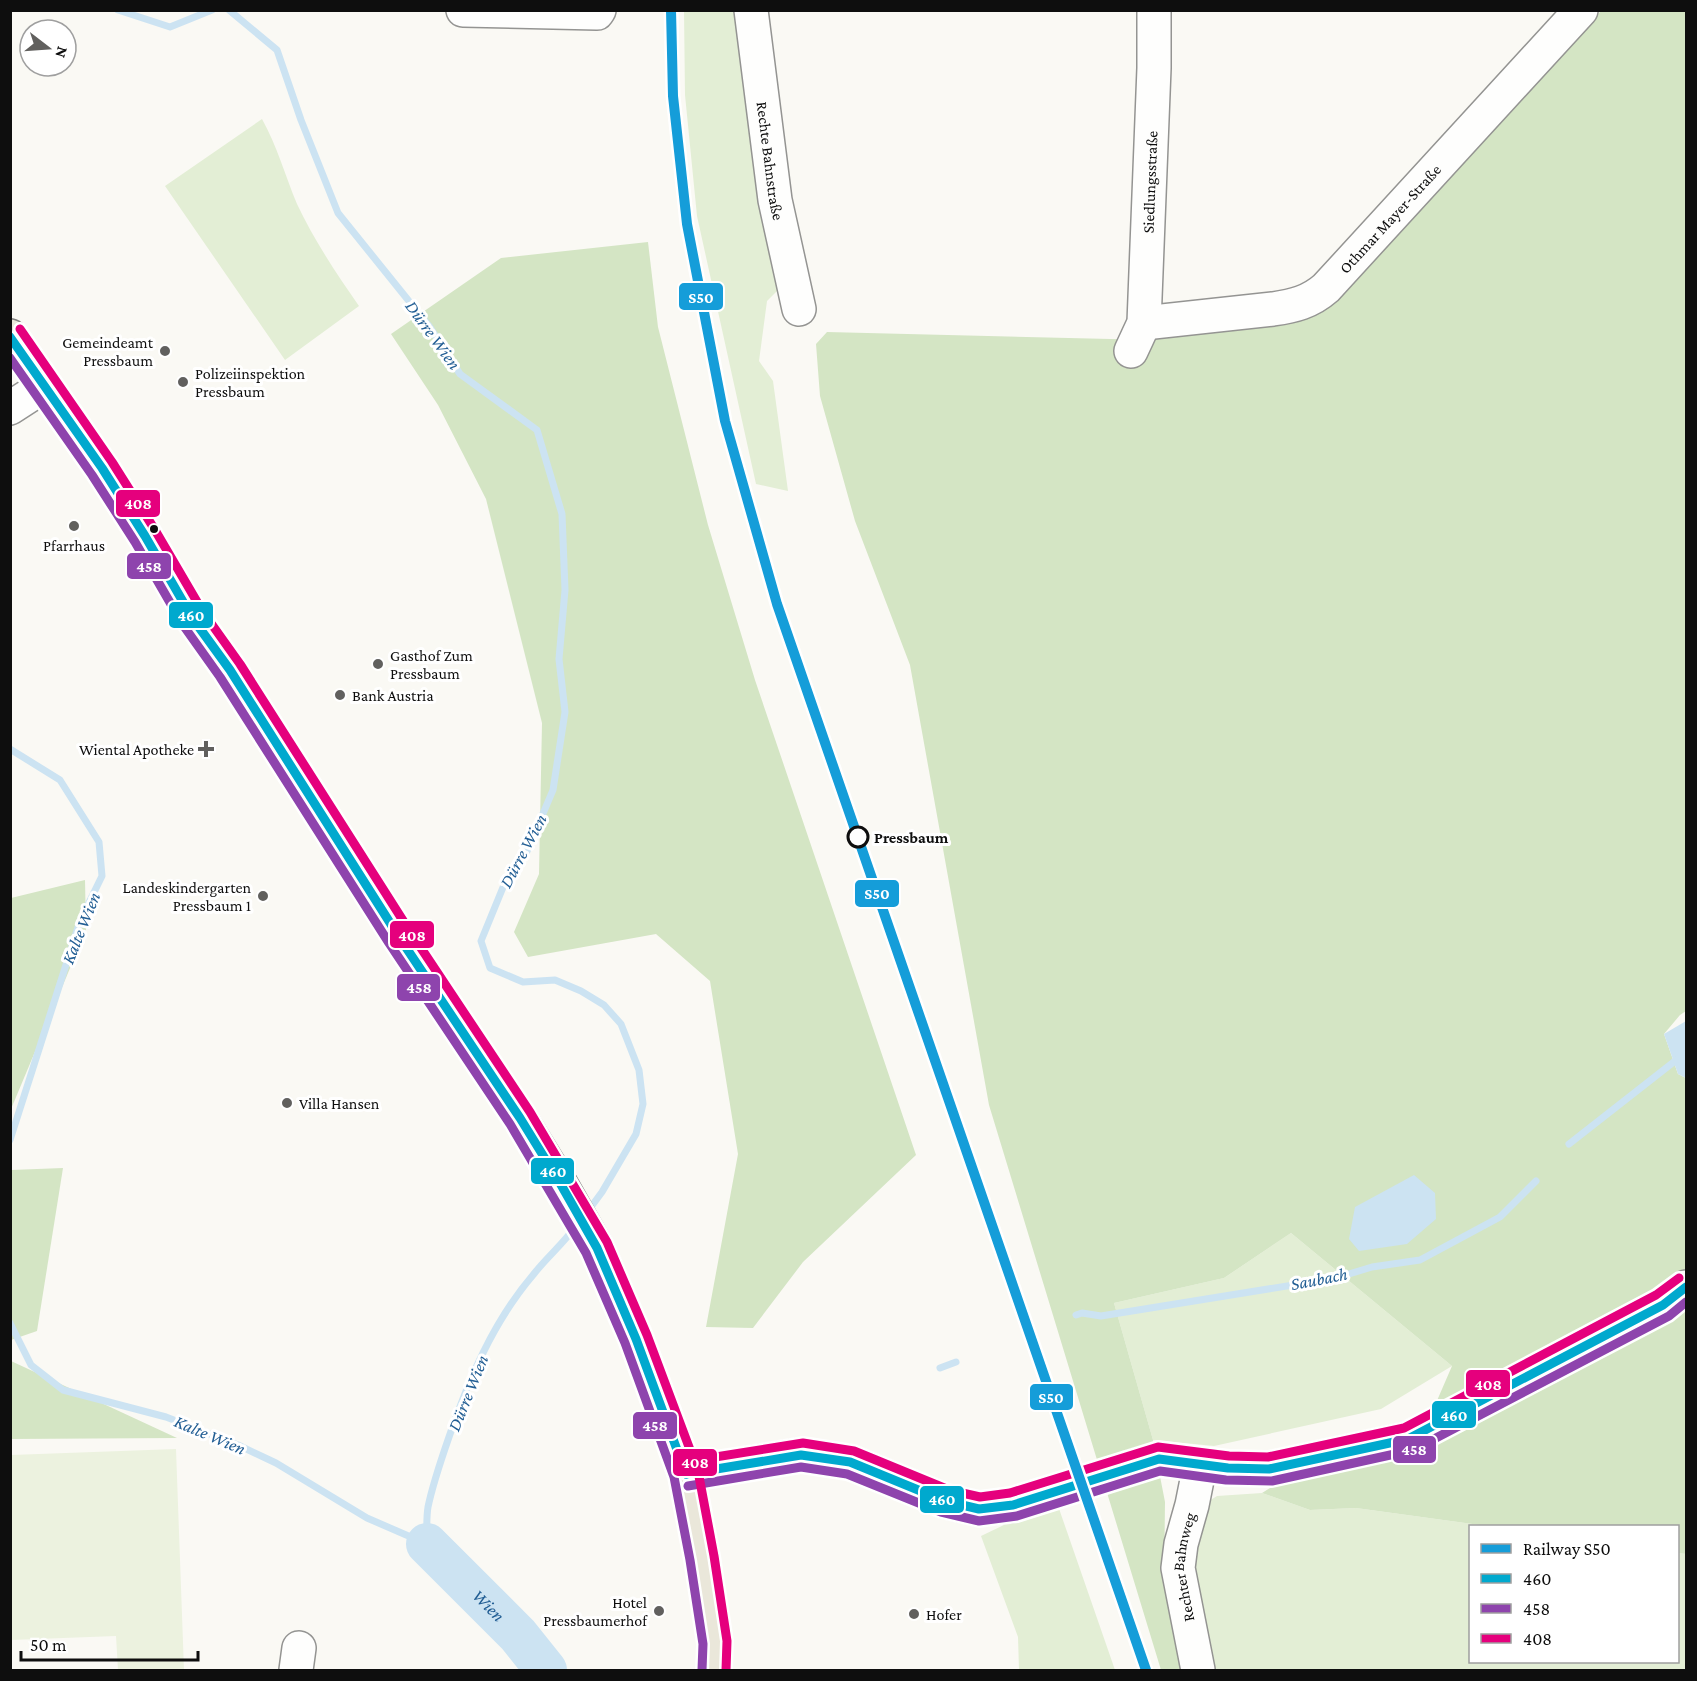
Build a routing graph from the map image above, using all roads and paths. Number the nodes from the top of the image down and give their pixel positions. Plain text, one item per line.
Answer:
1 (463, 10) edge
2 (751, 10) edge
3 (1154, 10) edge
4 (1581, 10) edge
5 (598, 12) edge
6 (799, 309) dead end
7 (10, 336) edge
8 (1138, 337) joint
9 (44, 386) junction
10 (10, 408) edge
11 (1686, 1287) edge
12 (1200, 1465) junction
13 (1132, 1467) tunnel mouth
14 (686, 1474) junction
15 (1013, 1505) tunnel mouth
16 (714, 1671) edge
17 (1198, 1671) edge

1 - 5 street
2 - 6 street, Rechte Bahnstraße
3 - 8 street, Siedlungsstraße
4 - 8 street, Othmar Mayer-Straße
7 - 9 main road
9 - 10 street
9 - 14 main road
11 - 12 street
12 - 13 street
12 - 17 street, Rechter Bahnweg
14 - 15 street
14 - 16 main road

